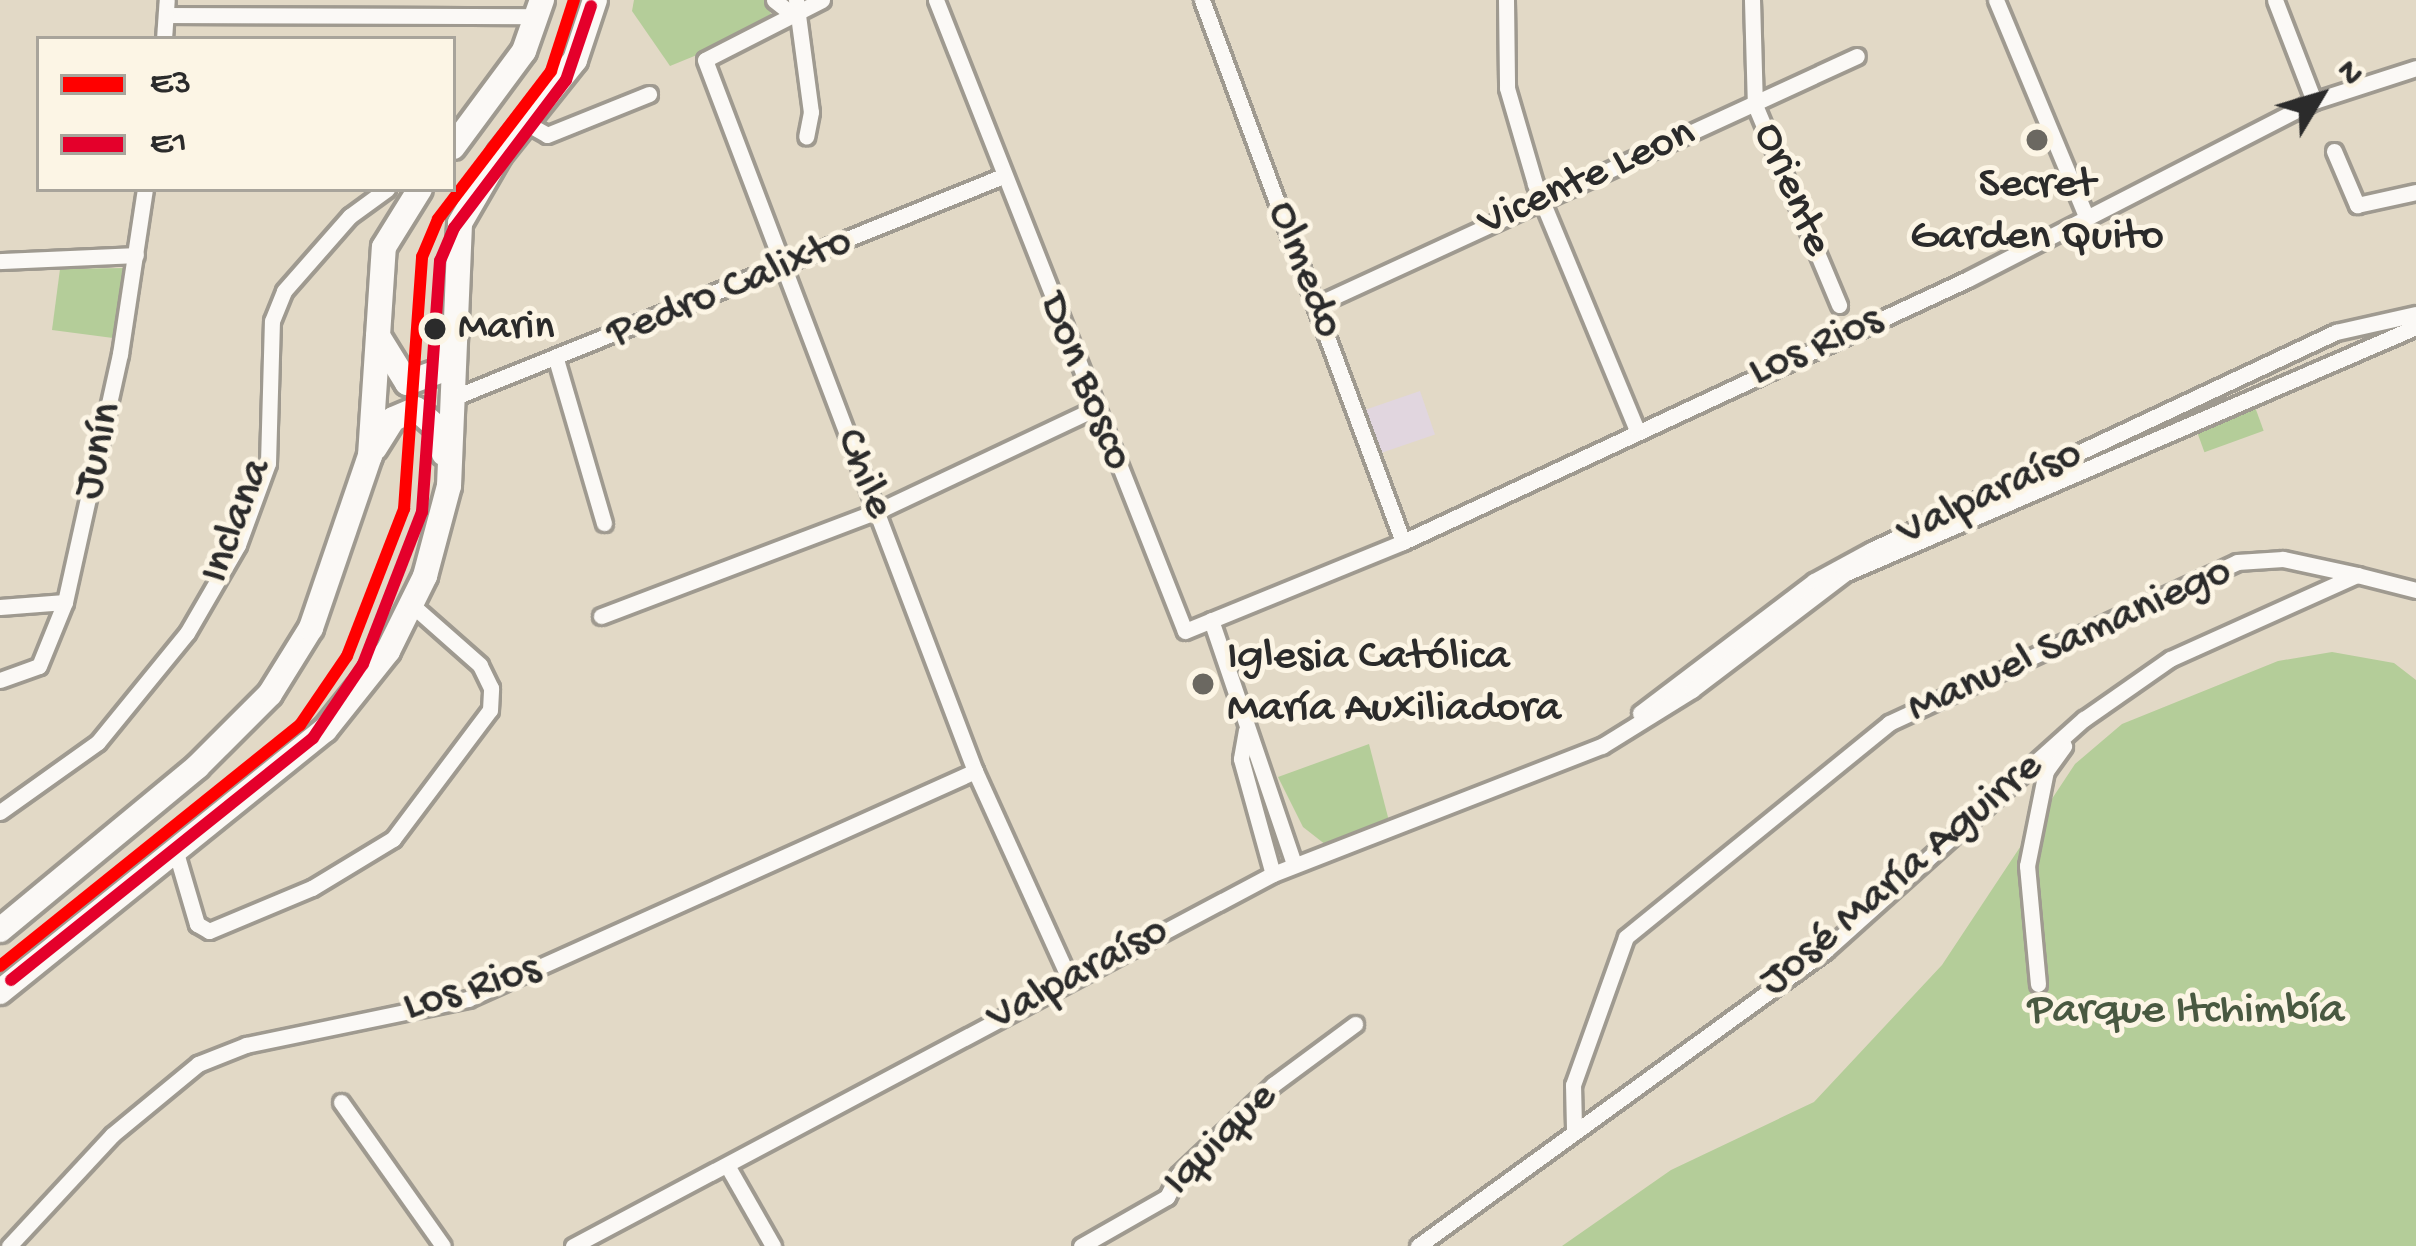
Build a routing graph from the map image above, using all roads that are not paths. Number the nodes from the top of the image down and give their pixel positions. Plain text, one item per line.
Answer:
1 (595, 0) edge
2 (774, 0) edge
3 (822, 0) edge
4 (936, 0) edge
5 (1202, 0) edge
6 (1505, 0) edge
7 (1752, 0) edge
8 (1996, 0) edge
9 (2275, 0) edge
10 (404, 6) edge
11 (794, 7) edge
12 (167, 8) edge
13 (540, 8) edge
14 (1857, 56) dead end
15 (2416, 68) edge
16 (649, 94) dead end
17 (2314, 101) junction
18 (1755, 105) junction
19 (524, 122) junction
20 (806, 137) dead end
21 (456, 141) edge
22 (2335, 151) dead end
23 (1004, 176) junction
24 (2416, 191) edge
25 (145, 192) edge
26 (383, 192) edge
27 (418, 192) edge
28 (1539, 197) junction
29 (2087, 219) junction
30 (136, 255) junction
31 (0, 261) edge
32 (780, 270) junction
33 (1318, 304) junction
34 (1839, 305) dead end
35 (2416, 314) edge
36 (2416, 327) edge
37 (376, 328) junction
38 (451, 330) junction
39 (556, 359) junction
40 (455, 397) junction
41 (1094, 409) junction
42 (1636, 428) junction
43 (370, 456) junction
44 (449, 486) junction
45 (878, 511) junction
46 (604, 523) dead end
47 (1403, 542) junction
48 (2357, 575) junction
49 (2416, 590) edge
50 (65, 602) junction
51 (413, 606) junction
52 (0, 607) edge
53 (601, 616) dead end
54 (1211, 620) junction
55 (0, 680) edge
56 (2084, 719) junction
57 (1246, 727) junction
58 (1602, 746) junction
59 (975, 772) junction
60 (0, 812) edge
61 (177, 856) junction
62 (1294, 865) junction
63 (1273, 874) junction
64 (0, 930) edge
65 (1068, 976) junction
66 (2038, 984) dead end
67 (0, 992) edge
68 (1355, 1024) dead end
69 (341, 1102) dead end
70 (1574, 1128) junction
71 (728, 1167) junction
72 (9, 1246) edge
73 (443, 1246) edge
74 (572, 1246) edge
75 (773, 1246) edge
76 (1081, 1246) edge
77 (1418, 1246) edge

1 - 19 main road
2 - 11 street
3 - 11 street
4 - 23 street, Don Bosco
5 - 33 street, Olmedo
6 - 28 street
7 - 18 street, Oriente
8 - 29 street
9 - 17 street
10 - 12 street
10 - 13 street
11 - 20 street
11 - 32 street, Chile
13 - 21 main road
14 - 18 street, Vicente Leon
15 - 17 street, Los Rios
16 - 19 street
17 - 29 street, Los Rios
18 - 28 street, Vicente Leon
18 - 34 street, Oriente
19 - 38 main road
22 - 24 street
23 - 32 street, Pedro Calixto
23 - 41 street, Don Bosco
25 - 30 street, Junín
26 - 60 street, Inclana
27 - 37 main road
28 - 33 street, Vicente Leon
28 - 42 street
29 - 42 street, Los Rios
30 - 31 street
30 - 50 street, Junín
32 - 39 street, Pedro Calixto
32 - 45 street, Chile
33 - 47 street, Olmedo
35 - 58 street, Valparaíso
36 - 58 street, Valparaíso
37 - 38 main road
37 - 43 main road
38 - 40 main road
39 - 40 street, Pedro Calixto
39 - 46 street
40 - 44 main road
41 - 45 street
41 - 54 street, Don Bosco
42 - 47 street, Los Rios
43 - 44 main road
43 - 64 main road
44 - 51 main road
45 - 53 street
45 - 59 street, Chile
47 - 54 street, Los Rios
48 - 49 street
48 - 56 street, José María Aguirre
48 - 70 street, Manuel Samaniego
50 - 52 street
50 - 55 street, Junín
51 - 61 main road
51 - 61 street
54 - 57 street
56 - 66 street
56 - 70 street, José María Aguirre
57 - 62 street
57 - 63 street
58 - 62 street, Valparaíso
59 - 65 street, Chile
59 - 72 street, Los Rios
61 - 67 main road
62 - 63 street, Valparaíso
63 - 65 street, Valparaíso
65 - 71 street, Valparaíso
68 - 76 street, Iquique
69 - 73 street
70 - 77 street, José María Aguirre
71 - 74 street, Valparaíso
71 - 75 street

